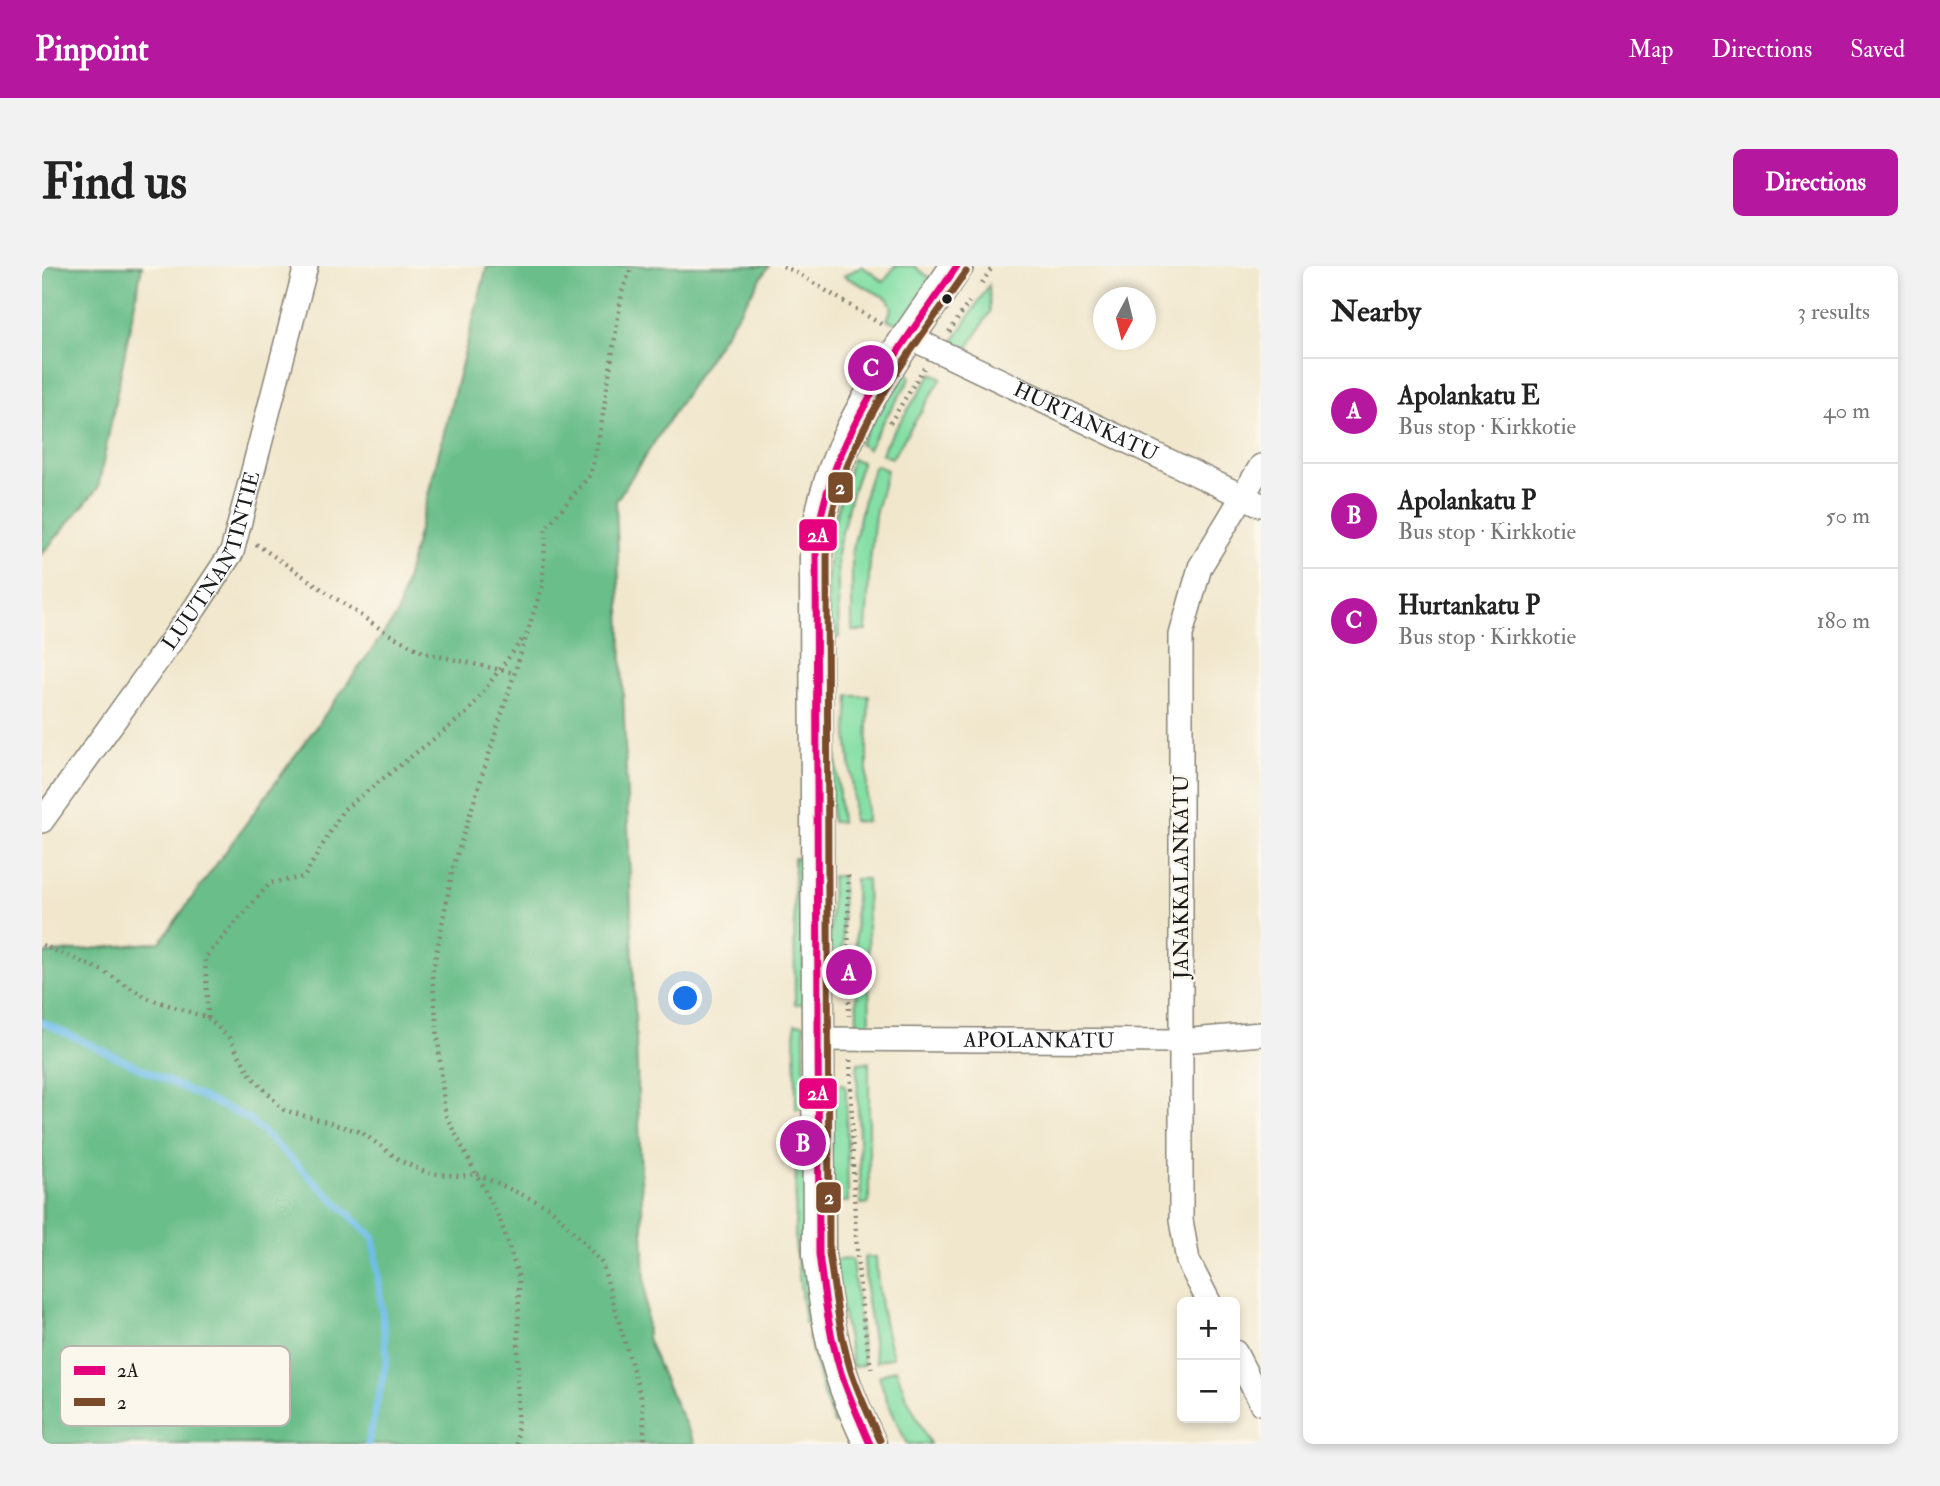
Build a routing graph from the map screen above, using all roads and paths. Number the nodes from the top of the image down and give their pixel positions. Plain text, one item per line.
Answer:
1 (306, 266) edge
2 (632, 266) edge
3 (783, 266) edge
4 (993, 266) edge
5 (969, 276) edge
6 (973, 296) dead end
7 (916, 354) junction
8 (890, 424) dead end
9 (1261, 466) edge
10 (1251, 500) edge
11 (237, 531) junction
12 (527, 634) junction
13 (500, 670) junction
14 (514, 673) junction
15 (49, 794) edge
16 (42, 821) edge
17 (848, 869) dead end
18 (42, 945) edge
19 (208, 1017) junction
20 (1261, 1034) edge
21 (817, 1039) junction
22 (849, 1040) junction
23 (1181, 1041) junction
24 (477, 1174) junction
25 (1206, 1297) edge
26 (1239, 1360) edge
27 (874, 1382) dead end
28 (1261, 1403) edge
29 (517, 1444) edge
30 (645, 1444) edge
31 (870, 1444) edge

1 - 11 street, LUUTNANTINTIE
2 - 12 path
3 - 7 path
4 - 5 path
5 - 7 street
6 - 7 path
7 - 8 path
7 - 10 street, HURTANKATU
7 - 21 street
9 - 10 street, JANAKKALANKATU
10 - 23 street, JANAKKALANKATU
11 - 13 path
11 - 15 street, LUUTNANTINTIE
12 - 13 path
12 - 14 path
13 - 14 path
13 - 19 path
14 - 24 path
15 - 16 street, LUUTNANTINTIE
17 - 22 path
18 - 19 path
19 - 24 path
20 - 23 street, APOLANKATU
21 - 22 street, APOLANKATU
21 - 31 street
22 - 23 street, APOLANKATU
22 - 27 path
23 - 25 street, JANAKKALANKATU
24 - 29 path
24 - 30 path
26 - 28 street

